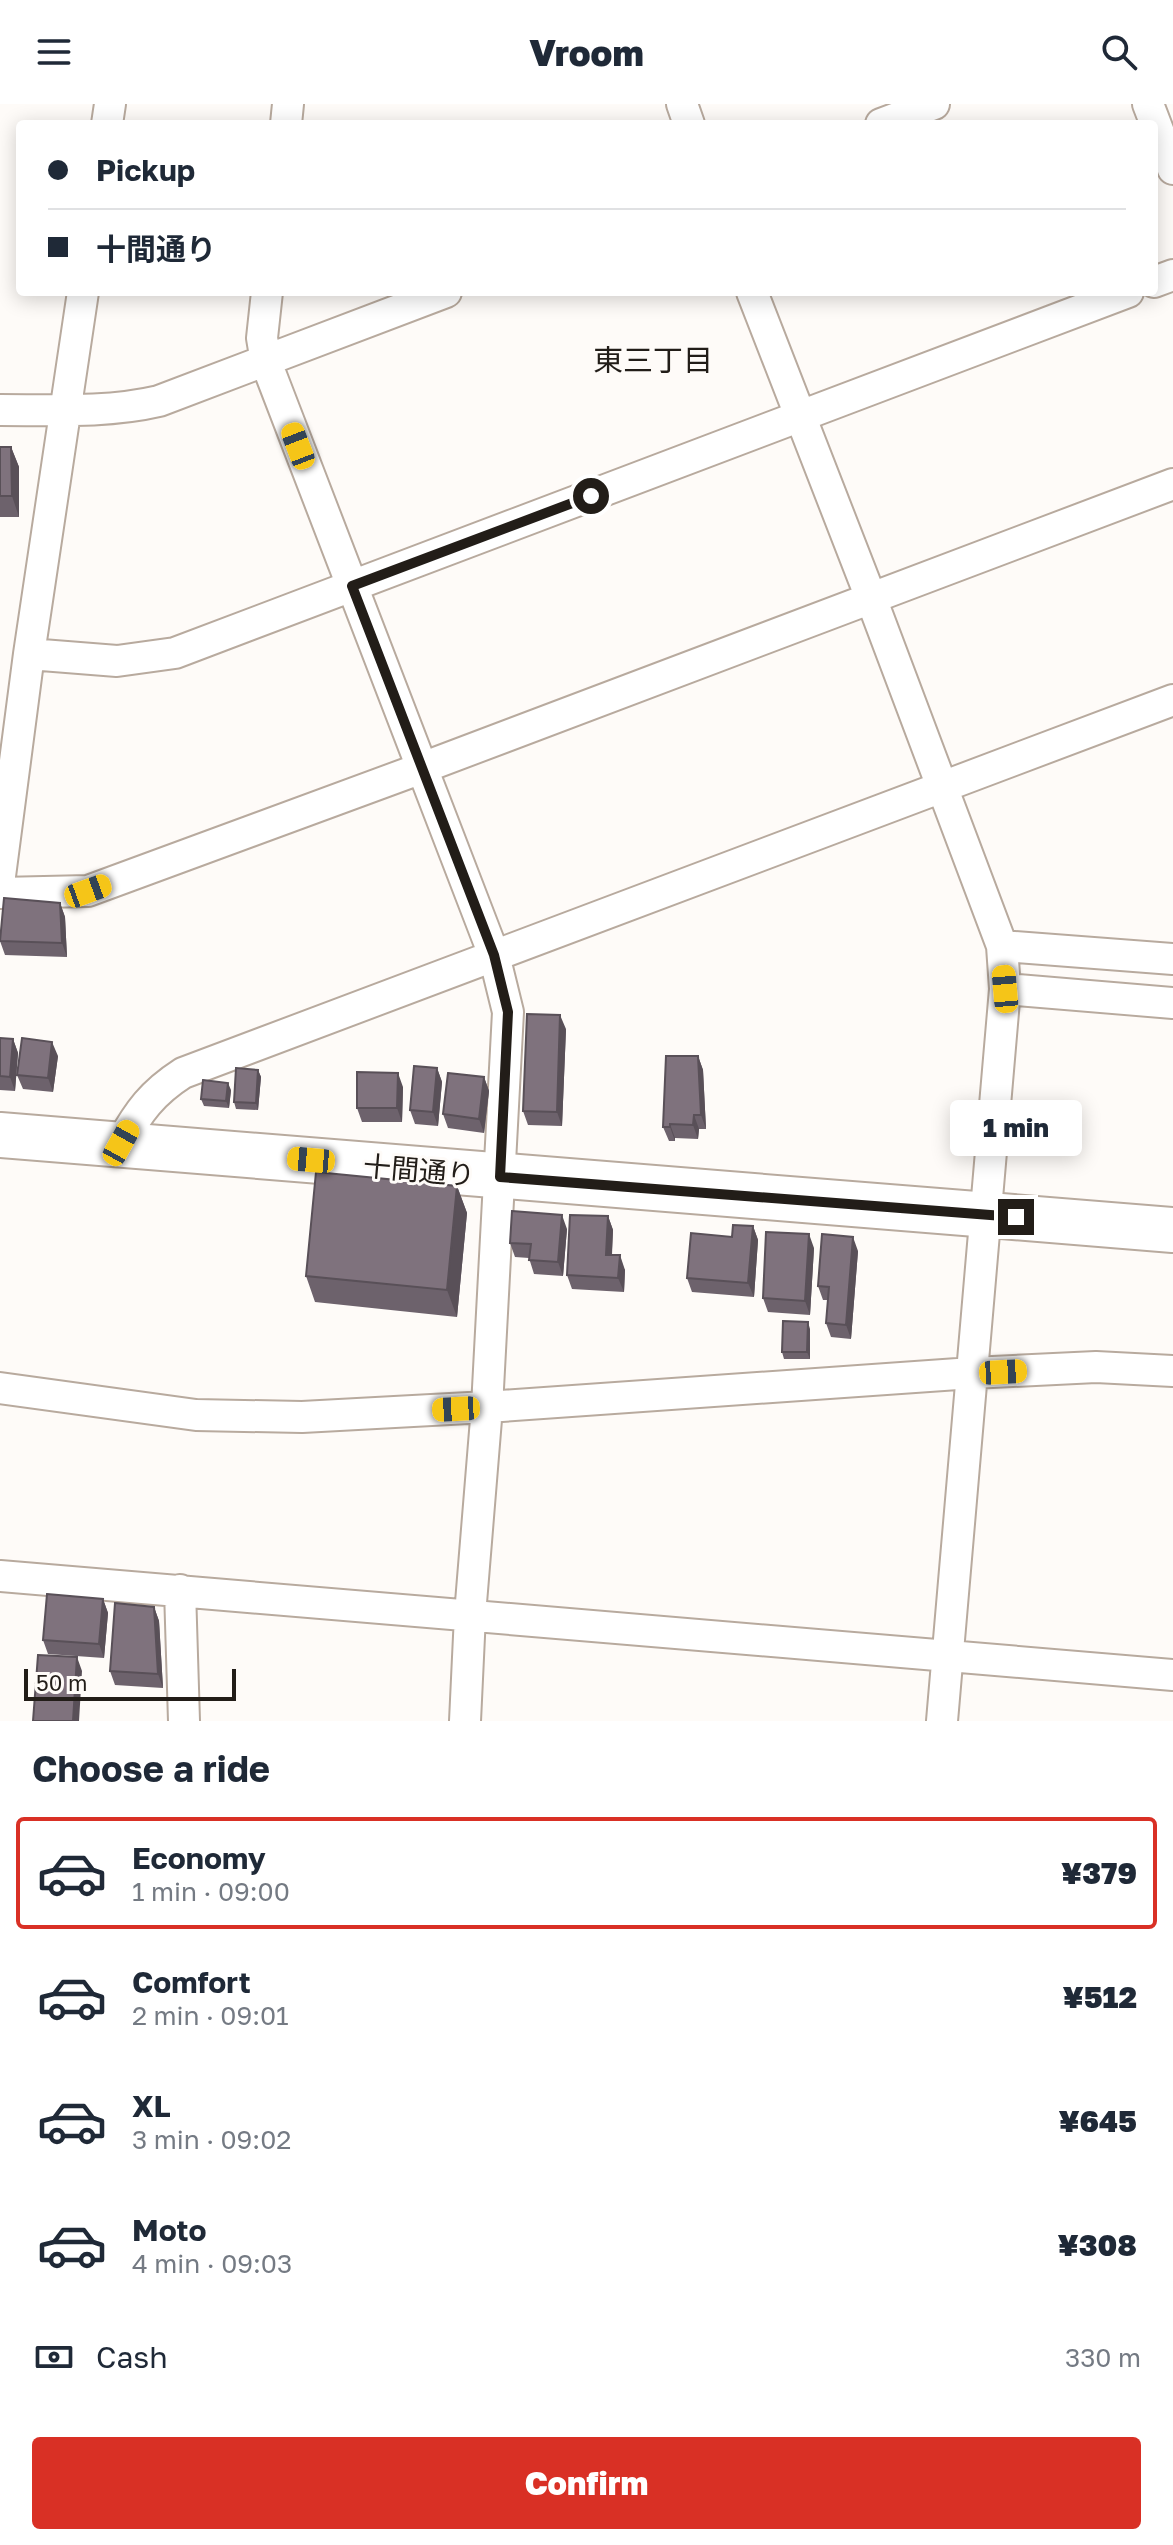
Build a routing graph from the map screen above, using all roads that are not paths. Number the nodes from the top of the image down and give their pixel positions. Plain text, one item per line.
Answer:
1 (934, 104) edge
2 (892, 120) edge
3 (1158, 130) edge
4 (1173, 169) edge
5 (82, 296) edge
6 (267, 296) edge
7 (436, 296) edge
8 (754, 296) edge
9 (1117, 296) edge
10 (266, 362) junction
11 (66, 409) junction
12 (0, 410) edge
13 (799, 416) junction
14 (1173, 484) edge
15 (352, 586) junction
16 (871, 598) junction
17 (29, 654) junction
18 (1173, 700) edge
19 (422, 768) junction
20 (940, 786) junction
21 (0, 876) edge
22 (0, 893) edge
23 (1002, 946) junction
24 (494, 955) junction
25 (1173, 959) edge
26 (1005, 989) junction
27 (1173, 1003) edge
28 (0, 1135) edge
29 (121, 1143) junction
30 (500, 1177) junction
31 (984, 1214) junction
32 (1173, 1230) edge
33 (1173, 1371) edge
34 (972, 1373) junction
35 (0, 1388) edge
36 (487, 1407) junction
37 (0, 1576) edge
38 (180, 1590) junction
39 (470, 1615) junction
40 (947, 1656) junction
41 (1173, 1675) edge
42 (184, 1721) edge
43 (465, 1721) edge
44 (942, 1721) edge

1 - 2 street
3 - 4 street
5 - 11 street
6 - 10 street
7 - 10 street
8 - 13 street
9 - 13 street
10 - 11 street
10 - 15 street
11 - 12 street
11 - 17 street
13 - 15 street
13 - 16 street
14 - 16 street
15 - 17 street
15 - 19 street
16 - 19 street
16 - 20 street
17 - 21 street
18 - 20 street
19 - 22 street
19 - 24 street
20 - 23 street
20 - 24 street
23 - 25 street
23 - 26 street
24 - 29 street
24 - 30 street
26 - 27 street
26 - 31 street
28 - 29 street, 十間通り
29 - 30 street, 十間通り
30 - 31 street, 十間通り
30 - 36 street
31 - 32 street, 十間通り
31 - 34 street
33 - 34 street
34 - 36 street
34 - 40 street
35 - 36 street
36 - 39 street
37 - 38 street
38 - 39 street
38 - 42 street
39 - 40 street
39 - 43 street
40 - 41 street
40 - 44 street

